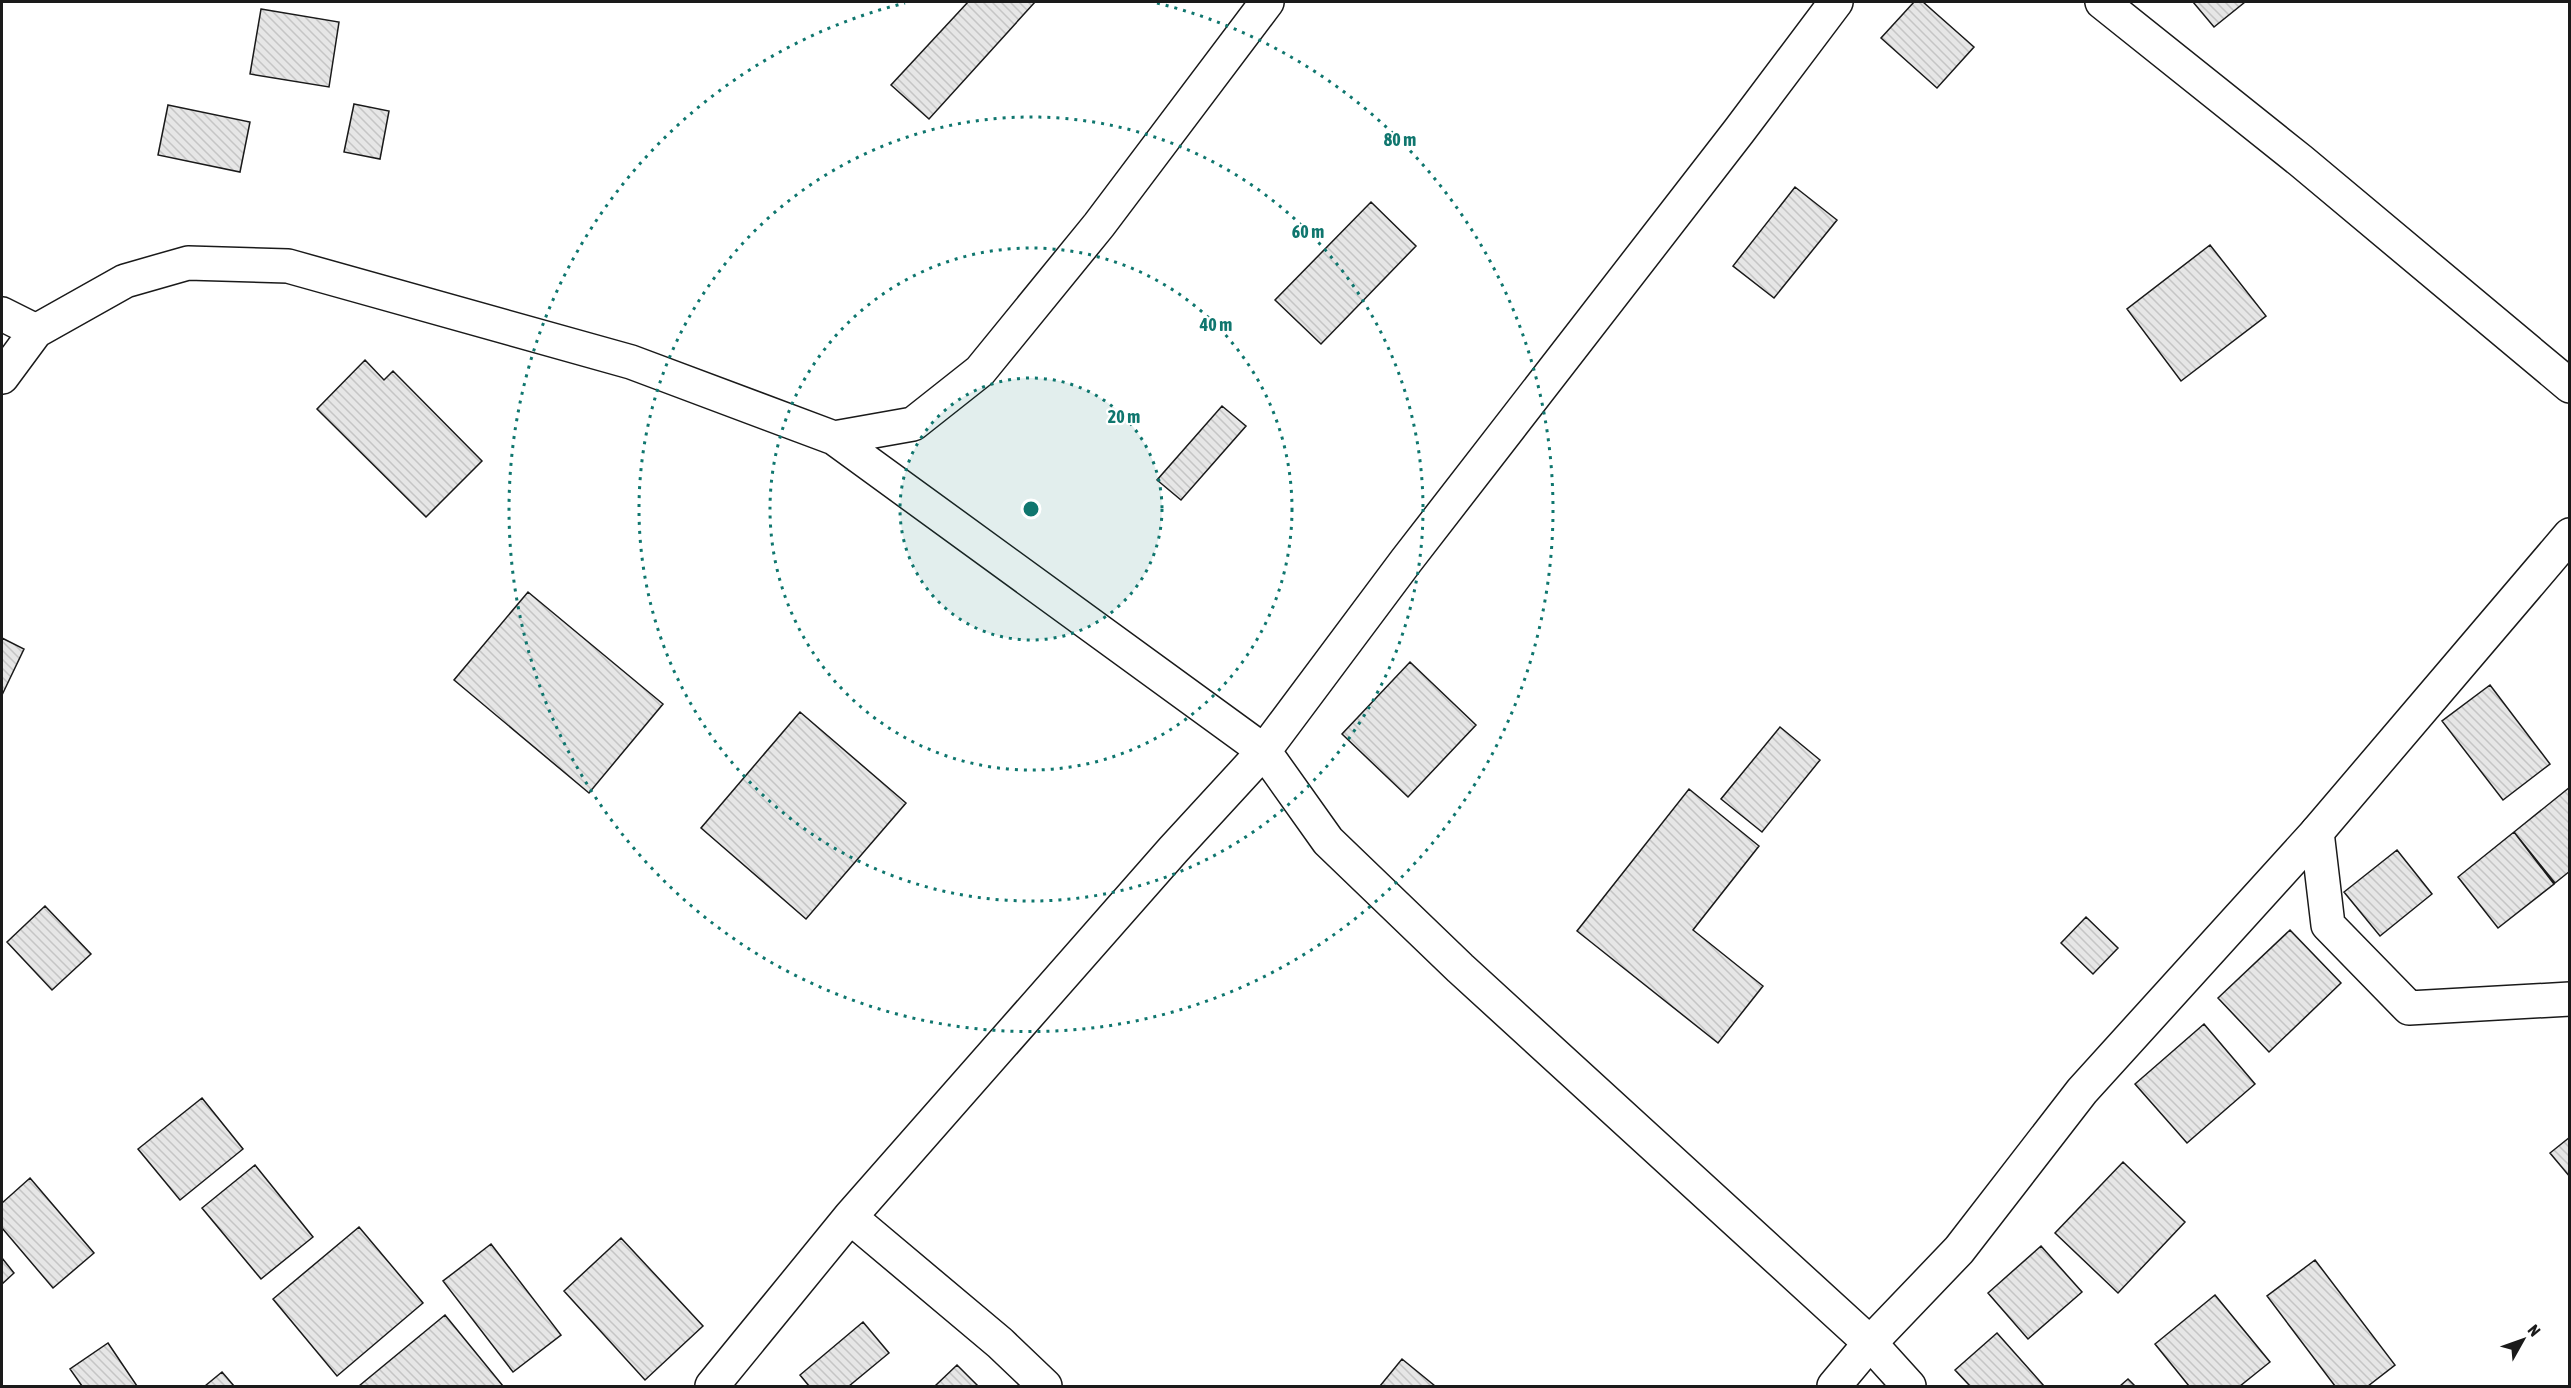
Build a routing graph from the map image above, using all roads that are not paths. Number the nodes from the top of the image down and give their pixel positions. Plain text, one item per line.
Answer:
1 (1267, 2) edge
2 (1836, 2) edge
3 (2102, 2) edge
4 (2, 314) edge
5 (36, 331) junction
6 (2, 377) edge
7 (2570, 387) edge
8 (834, 438) junction
9 (2570, 535) edge
10 (1264, 751) junction
11 (2317, 832) junction
12 (2570, 999) edge
13 (850, 1217) junction
14 (1870, 1343) junction
15 (712, 1386) edge
16 (1045, 1386) edge
17 (1834, 1386) edge
18 (1909, 1386) edge

1 - 8 main road
2 - 10 main road
3 - 7 main road
4 - 5 main road
5 - 6 main road
5 - 8 main road
8 - 10 main road
9 - 11 main road
10 - 13 main road
10 - 14 main road
11 - 12 main road
11 - 14 main road
13 - 15 main road
13 - 16 main road
14 - 17 main road
14 - 18 main road

